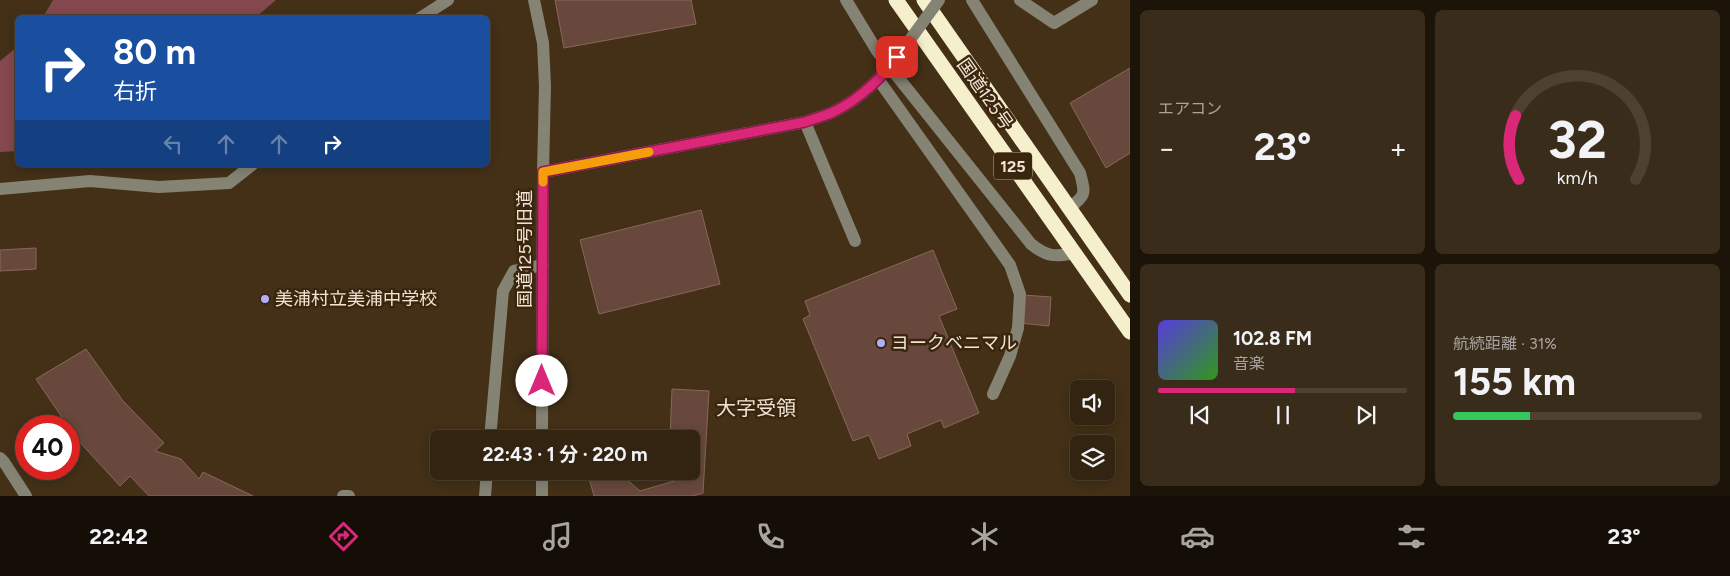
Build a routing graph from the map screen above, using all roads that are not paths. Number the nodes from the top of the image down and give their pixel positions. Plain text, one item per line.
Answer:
1 (448, 0) edge
2 (534, 0) edge
3 (846, 0) edge
4 (896, 0) edge
5 (924, 0) edge
6 (939, 0) edge
7 (972, 0) edge
8 (1020, 0) edge
9 (1092, 0) edge
10 (425, 15) edge
11 (891, 66) junction
12 (878, 78) junction
13 (805, 122) junction
14 (249, 167) edge
15 (543, 172) junction
16 (0, 189) edge
17 (1069, 208) junction
18 (855, 241) dead end
19 (1075, 253) junction
20 (543, 265) junction
21 (1129, 290) edge
22 (1130, 332) edge
23 (993, 394) dead end
24 (491, 430) edge
25 (542, 430) edge
26 (0, 458) edge
27 (486, 480) edge
28 (542, 480) edge
29 (26, 496) edge
30 (343, 496) edge
31 (349, 496) edge
32 (485, 496) edge
33 (542, 496) edge

1 - 10 street
2 - 15 street, 国道125号旧道
3 - 11 street
4 - 19 highway, 国道125号 / 125
5 - 17 highway, 国道125号 / 125
6 - 11 street, bridge
7 - 17 street
8 - 9 street
11 - 12 street
11 - 19 street
12 - 13 street
12 - 23 street
13 - 15 street
13 - 18 street
14 - 16 street
15 - 20 street, 国道125号旧道
17 - 21 highway, 国道125号 / 125
19 - 22 highway, 国道125号 / 125
20 - 24 street
20 - 25 street, 国道125号旧道
26 - 29 street
27 - 32 street
28 - 33 street
30 - 31 street

